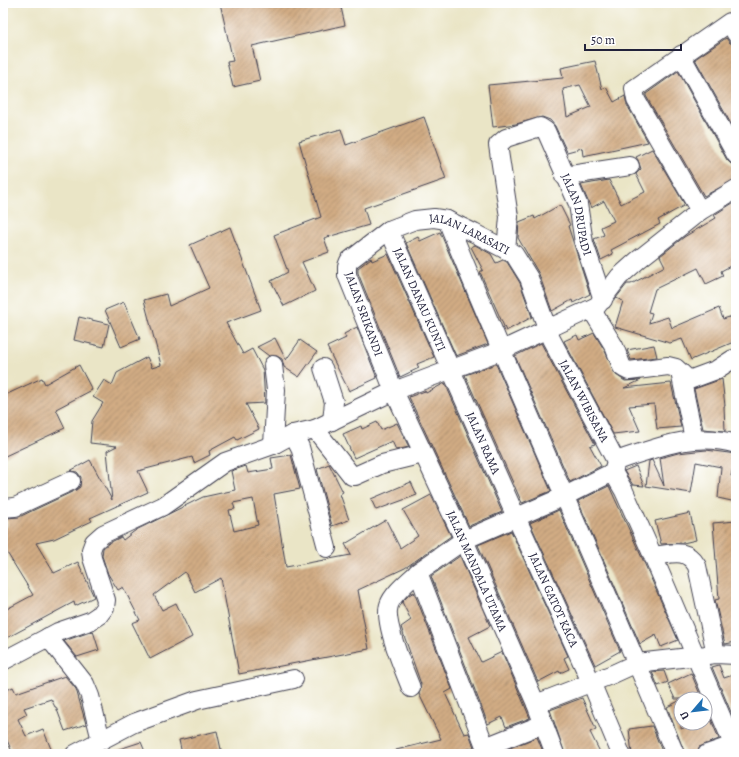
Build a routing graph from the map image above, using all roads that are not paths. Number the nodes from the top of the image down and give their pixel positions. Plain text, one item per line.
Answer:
1 (736, 34) edge
2 (681, 55) junction
3 (736, 155) edge
4 (630, 166) dead end
5 (564, 176) junction
6 (736, 189) edge
7 (700, 211) junction
8 (447, 220) junction
9 (389, 230) junction
10 (506, 250) junction
11 (598, 304) junction
12 (547, 330) junction
13 (500, 352) junction
14 (733, 359) dead end
15 (273, 365) dead end
16 (323, 368) dead end
17 (450, 370) junction
18 (680, 372) junction
19 (394, 392) junction
20 (332, 421) junction
21 (315, 429) junction
22 (293, 434) junction
23 (694, 439) junction
24 (736, 444) edge
25 (273, 445) junction
26 (423, 454) junction
27 (615, 467) junction
28 (71, 481) dead end
29 (565, 496) junction
30 (3, 508) edge
31 (516, 517) junction
32 (464, 540) junction
33 (327, 548) dead end
34 (653, 556) junction
35 (418, 572) junction
36 (48, 637) junction
37 (716, 654) junction
38 (736, 655) edge
39 (696, 656) junction
40 (3, 661) edge
41 (637, 663) junction
42 (294, 679) dead end
43 (591, 682) junction
44 (411, 688) dead end
45 (536, 704) junction
46 (543, 724) junction
47 (735, 746) edge
48 (89, 749) edge
49 (486, 751) edge
50 (555, 754) edge
51 (621, 754) edge
52 (675, 754) edge
53 (707, 754) edge

1 - 2 street
2 - 3 street
2 - 7 street
4 - 5 street
5 - 10 street, JALAN DRUPADI
5 - 11 street, JALAN DRUPADI
6 - 7 street
7 - 11 street
8 - 9 street, JALAN LARASATI
8 - 10 street, JALAN LARASATI
8 - 13 street
9 - 17 street, JALAN DANAU KUNTI
9 - 19 street, JALAN SRIKANDI
10 - 12 street, JALAN LARASATI
11 - 12 street
11 - 18 street, JALAN DRUPADI
12 - 13 street
12 - 27 street, JALAN WIBISANA
13 - 17 street
13 - 29 street
14 - 18 street
15 - 25 street
16 - 20 street
17 - 19 street
17 - 31 street, JALAN RAMA
18 - 23 street
19 - 20 street
19 - 26 street, JALAN MANDALA UTAMA
20 - 21 street
21 - 22 street
21 - 26 street
22 - 25 street
22 - 33 street
23 - 24 street
23 - 27 street
25 - 36 street
26 - 32 street, JALAN MANDALA UTAMA
27 - 29 street
27 - 34 street, JALAN WIBISANA
28 - 30 street
29 - 31 street
29 - 41 street
31 - 32 street
31 - 43 street, JALAN GATOT KACA
32 - 35 street
32 - 45 street, JALAN MANDALA UTAMA
34 - 37 street
34 - 39 street, JALAN WIBISANA
35 - 44 street
35 - 49 street
36 - 40 street
36 - 48 street
37 - 38 street
37 - 39 street
39 - 41 street
39 - 47 street, JALAN WIBISANA
41 - 43 street
41 - 52 street
42 - 48 street
43 - 45 street
43 - 51 street, JALAN GATOT KACA
45 - 46 street, JALAN MANDALA UTAMA
46 - 49 street
46 - 50 street, JALAN MANDALA UTAMA
47 - 53 street

